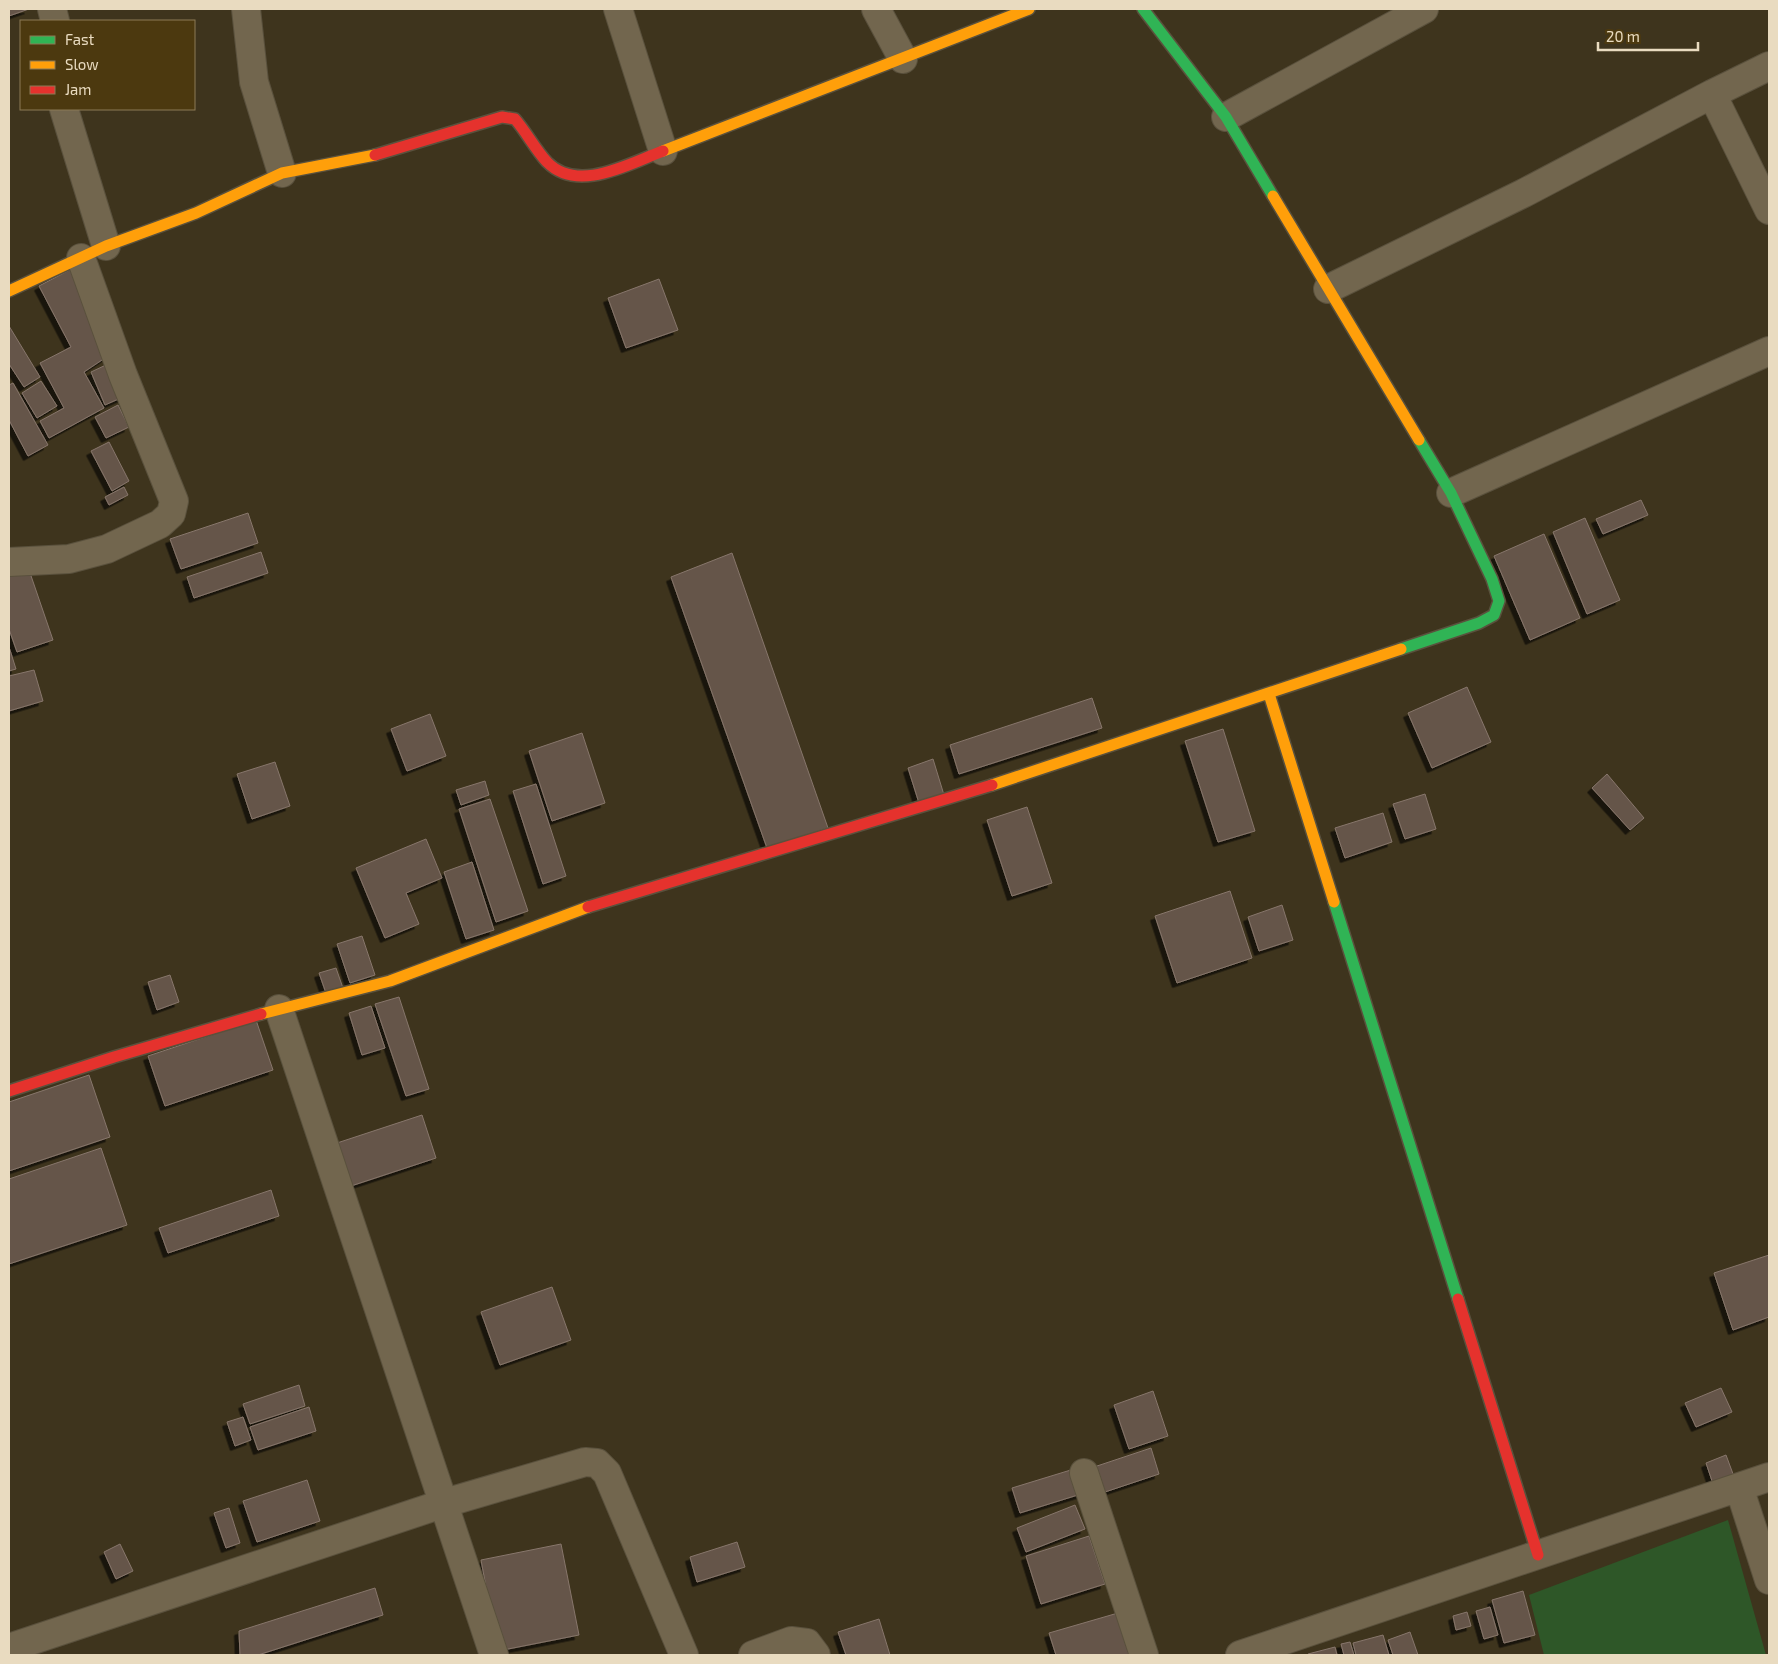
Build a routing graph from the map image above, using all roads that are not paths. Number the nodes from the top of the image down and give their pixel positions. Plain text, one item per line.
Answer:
1 (246, 9) edge
2 (618, 9) edge
3 (876, 9) edge
4 (1029, 9) edge
5 (1142, 9) edge
6 (1424, 9) edge
7 (903, 60) junction
8 (1769, 66) edge
9 (1712, 94) junction
10 (64, 110) edge
11 (1226, 117) junction
12 (663, 151) junction
13 (282, 173) junction
14 (1769, 210) edge
15 (106, 246) junction
16 (81, 258) junction
17 (1328, 289) junction
18 (9, 291) edge
19 (1769, 352) edge
20 (1451, 493) junction
21 (9, 562) edge
22 (1270, 694) junction
23 (279, 1009) junction
24 (9, 1091) edge
25 (1084, 1472) dead end
26 (1769, 1477) edge
27 (1739, 1487) junction
28 (445, 1503) junction
29 (1538, 1555) junction
30 (1769, 1580) edge
31 (1297, 1646) edge
32 (9, 1648) edge
33 (494, 1655) edge
34 (684, 1655) edge
35 (753, 1655) edge
36 (816, 1655) edge
37 (1144, 1655) edge
38 (1240, 1655) edge

1 - 13 street
2 - 12 street
3 - 7 street
4 - 7 street
5 - 11 street
6 - 11 street
7 - 12 street
8 - 9 street
9 - 14 street
9 - 17 street
10 - 15 street
11 - 17 street
12 - 13 street
13 - 15 street
15 - 16 street
16 - 18 street
16 - 21 street
17 - 20 street
19 - 20 street
20 - 22 street
22 - 23 street
22 - 29 street
23 - 24 street
23 - 28 street
25 - 37 street
26 - 27 street
27 - 29 street
27 - 30 street
28 - 32 street
28 - 33 street
28 - 34 street
29 - 31 street
31 - 38 street
35 - 36 street

